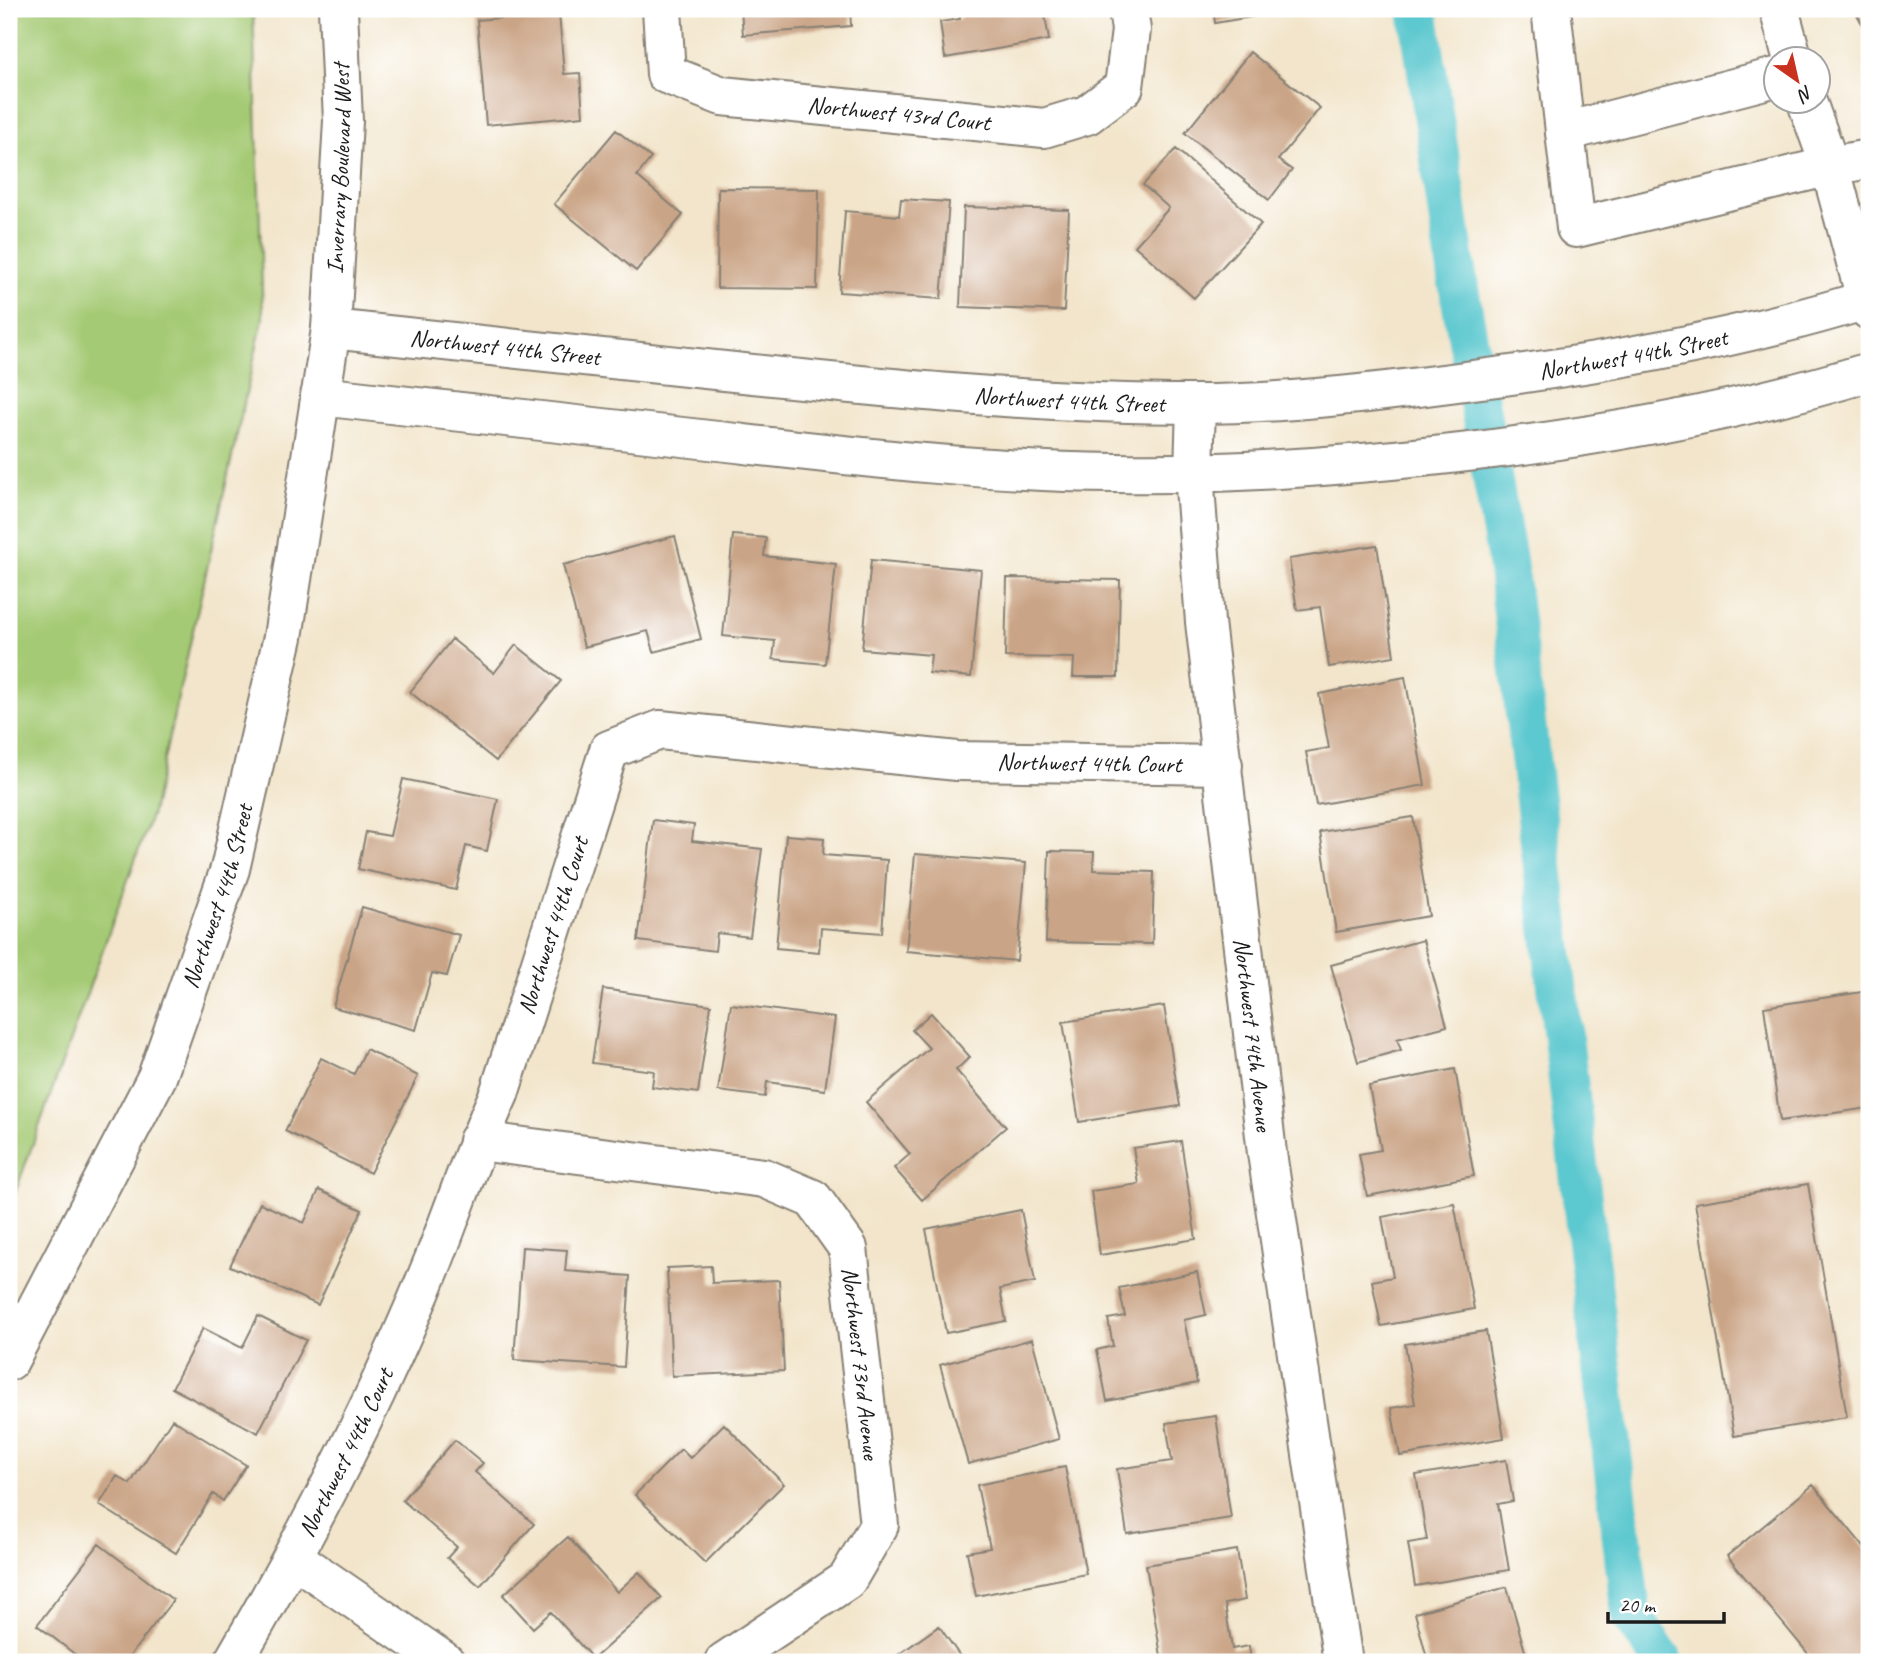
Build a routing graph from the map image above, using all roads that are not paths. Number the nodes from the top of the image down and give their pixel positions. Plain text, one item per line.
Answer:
1 (338, 9) edge
2 (662, 9) edge
3 (1128, 9) edge
4 (1551, 9) edge
5 (1779, 9) edge
6 (1789, 46) edge
7 (1762, 81) edge
8 (1812, 116) edge
9 (1565, 132) junction
10 (1869, 159) edge
11 (1829, 166) junction
12 (1868, 303) edge
13 (331, 329) junction
14 (1869, 372) edge
15 (320, 396) junction
16 (1196, 404) junction
17 (1194, 473) junction
18 (1223, 765) junction
19 (478, 1141) junction
20 (9, 1361) edge
21 (294, 1558) junction
22 (233, 1662) edge
23 (446, 1662) edge
24 (724, 1662) edge
25 (1343, 1662) edge

1 - 13 street, Inverrary Boulevard West
2 - 3 street, Northwest 43rd Court
4 - 9 street
5 - 6 street
7 - 9 street
8 - 11 street
9 - 11 street
10 - 11 street
11 - 12 street
12 - 16 street, Northwest 44th Street
13 - 15 street, Northwest 44th Street
13 - 16 street, Northwest 44th Street
14 - 17 street
15 - 17 street
15 - 20 street, Northwest 44th Street
16 - 17 street, Northwest 74th Avenue
17 - 18 street, Northwest 74th Avenue
18 - 19 street, Northwest 44th Court
18 - 25 street, Northwest 74th Avenue
19 - 21 street, Northwest 44th Court
19 - 24 street, Northwest 73rd Avenue
21 - 22 street, Northwest 44th Court
21 - 23 street

